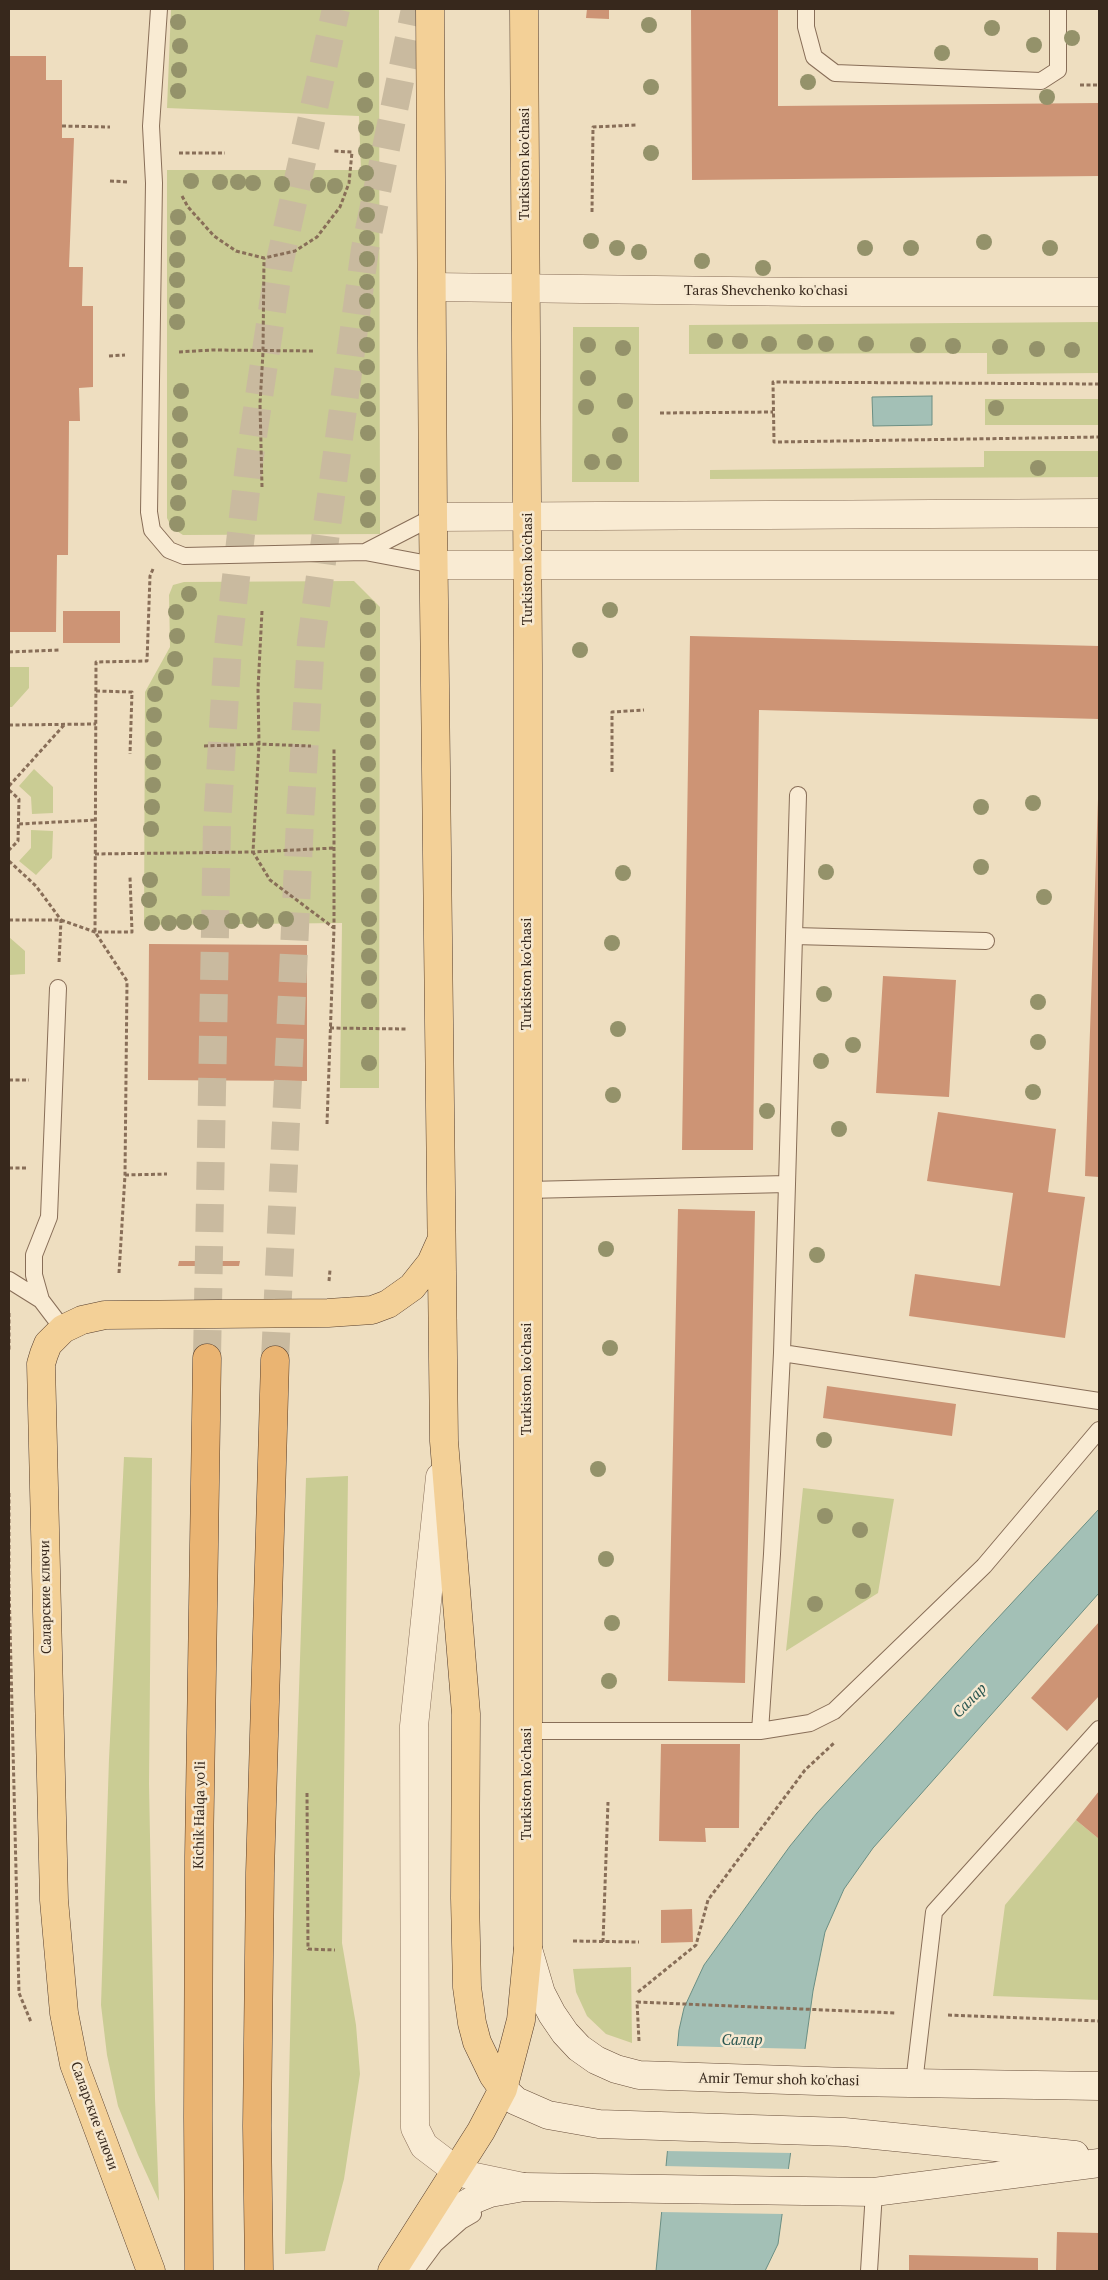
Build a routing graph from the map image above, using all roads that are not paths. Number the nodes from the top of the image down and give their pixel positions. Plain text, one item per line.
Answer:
1 (159, 9) edge
2 (430, 9) edge
3 (524, 9) edge
4 (806, 9) edge
5 (1058, 9) edge
6 (433, 287) junction
7 (525, 289) junction
8 (1099, 292) edge
9 (1099, 513) edge
10 (528, 516) junction
11 (433, 517) junction
12 (365, 552) junction
13 (1099, 565) edge
14 (434, 566) junction
15 (528, 566) junction
16 (798, 795) dead end
17 (794, 936) junction
18 (986, 940) dead end
19 (58, 988) road end
20 (786, 1184) junction
21 (527, 1190) junction
22 (442, 1240) junction
23 (9, 1280) edge
24 (40, 1300) junction
25 (63, 1329) junction
26 (782, 1353) junction
27 (207, 1358) tunnel mouth
28 (275, 1360) tunnel mouth
29 (1099, 1401) edge
30 (1099, 1430) edge
31 (444, 1441) junction
32 (1099, 1729) edge
33 (528, 1731) junction
34 (760, 1731) junction
35 (528, 1948) junction
36 (914, 2082) junction
37 (1099, 2086) edge
38 (503, 2089) junction
39 (1099, 2158) edge
40 (1099, 2163) edge
41 (457, 2171) junction
42 (524, 2187) junction
43 (874, 2192) junction
44 (404, 2265) edge
45 (150, 2271) edge
46 (199, 2271) edge
47 (260, 2271) edge
48 (870, 2271) edge

1 - 12 lane
2 - 6 main road
3 - 7 main road, Turkiston ko'chasi
4 - 5 lane
6 - 7 street, Taras Shevchenko ko'chasi
6 - 11 main road
7 - 8 street, Taras Shevchenko ko'chasi
7 - 10 main road, Turkiston ko'chasi
9 - 10 street
10 - 11 street
10 - 15 main road, Turkiston ko'chasi
11 - 12 lane
11 - 14 main road
12 - 14 lane
13 - 15 street
14 - 15 street
14 - 22 main road
15 - 21 main road, Turkiston ko'chasi
16 - 17 lane
17 - 18 lane
17 - 20 lane
19 - 24 lane
20 - 21 lane
20 - 26 lane
21 - 33 main road, Turkiston ko'chasi
22 - 25 main road, Саларские ключи
22 - 31 main road
23 - 24 lane
24 - 25 lane
25 - 45 main road, Саларские ключи
26 - 29 lane
26 - 34 lane
27 - 46 highway, Kichik Halqa yo'li
28 - 47 highway
30 - 34 lane
31 - 38 main road
31 - 41 street
32 - 36 lane
33 - 34 lane
33 - 35 main road, Turkiston ko'chasi
35 - 36 street, Amir Temur shoh ko'chasi
35 - 38 main road, Turkiston ko'chasi
36 - 37 street, Amir Temur shoh ko'chasi
38 - 39 street
38 - 41 main road, Turkiston ko'chasi
40 - 43 street
41 - 42 street
41 - 44 main road, Turkiston ko'chasi
42 - 43 street
42 - 44 street
43 - 48 lane

